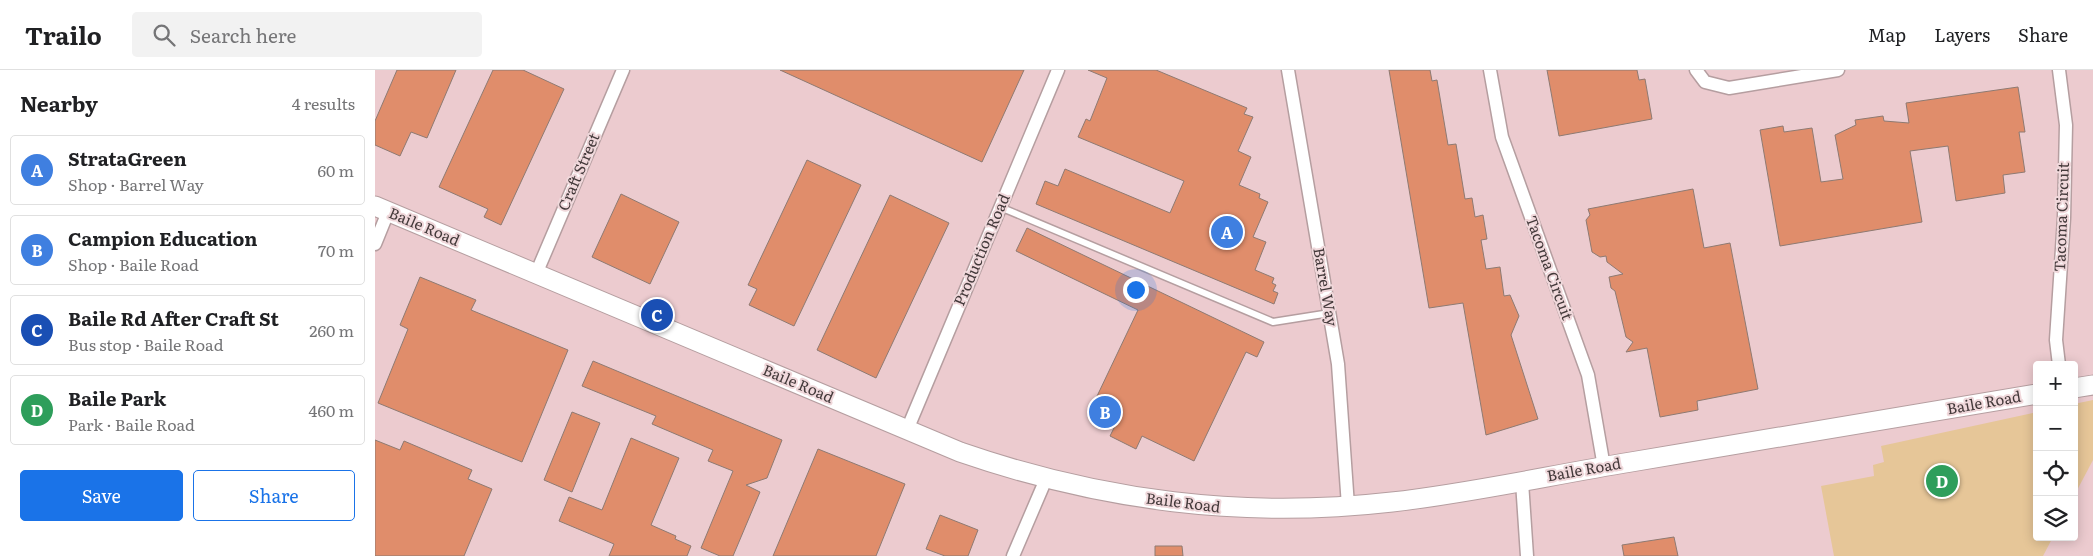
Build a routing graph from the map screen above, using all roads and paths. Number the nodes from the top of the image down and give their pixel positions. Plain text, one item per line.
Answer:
1 (623, 70) edge
2 (1058, 70) edge
3 (1288, 70) edge
4 (1491, 70) edge
5 (1696, 70) edge
6 (1838, 70) edge
7 (2059, 70) edge
8 (1001, 207) junction
9 (382, 209) edge
10 (375, 244) edge
11 (536, 274) junction
12 (1330, 313) junction
13 (2059, 361) edge
14 (2093, 385) edge
15 (2078, 387) edge
16 (2033, 395) edge
17 (907, 430) junction
18 (1604, 466) junction
19 (1046, 479) junction
20 (1522, 482) junction
21 (1348, 506) junction
22 (1013, 556) edge
23 (1527, 556) edge

1 - 11 street, Craft Street
2 - 8 street, Production Road
3 - 12 street, Barrel Way
4 - 18 street, Tacoma Circuit
5 - 6 street
7 - 13 street, Tacoma Circuit
8 - 12 lane
8 - 17 street, Production Road
9 - 10 street
9 - 11 street, Baile Road
11 - 17 street, Baile Road
12 - 21 street, Barrel Way
14 - 15 street
16 - 18 street, Baile Road
17 - 19 street, Baile Road
18 - 20 street, Baile Road
19 - 21 street, Baile Road
19 - 22 street
20 - 21 street, Baile Road
20 - 23 street

